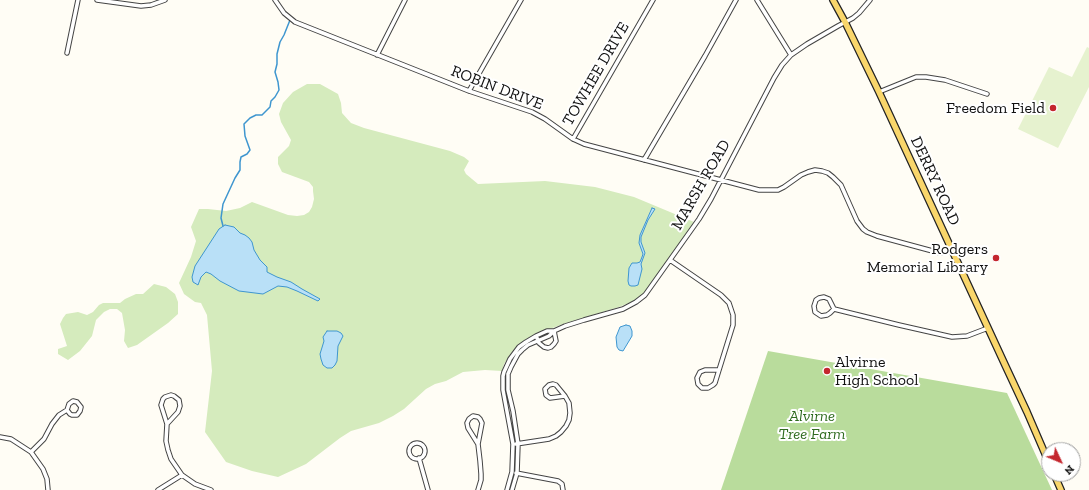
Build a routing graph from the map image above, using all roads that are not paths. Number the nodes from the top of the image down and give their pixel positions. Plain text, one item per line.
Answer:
1 (78, 0) edge
2 (97, 0) edge
3 (165, 0) edge
4 (275, 0) edge
5 (405, 0) edge
6 (521, 0) edge
7 (653, 0) edge
8 (736, 0) edge
9 (757, 0) edge
10 (833, 0) edge
11 (870, 0) edge
12 (846, 22) junction
13 (67, 53) dead end
14 (377, 55) junction
15 (791, 55) junction
16 (470, 91) junction
17 (879, 92) junction
18 (987, 94) dead end
19 (572, 139) junction
20 (644, 160) junction
21 (720, 180) junction
22 (952, 250) junction
23 (670, 260) junction
24 (834, 309) junction
25 (988, 328) junction
26 (554, 331) junction
27 (536, 336) junction
28 (538, 341) junction
29 (719, 370) junction
30 (565, 396) junction
31 (67, 410) dead end
32 (167, 424) junction
33 (0, 437) edge
34 (478, 444) junction
35 (515, 444) junction
36 (1041, 444) edge
37 (31, 452) junction
38 (419, 458) junction
39 (512, 472) junction
40 (517, 473) junction
41 (182, 475) junction
42 (48, 490) edge
43 (158, 490) edge
44 (211, 490) edge
45 (428, 490) edge
46 (478, 490) edge
47 (507, 490) edge
48 (512, 490) edge
49 (563, 490) edge

1 - 13 street
2 - 3 street
4 - 14 street, ROBIN DRIVE
5 - 14 street
6 - 16 street
7 - 19 street, TOWHEE DRIVE
8 - 20 street
9 - 15 street
10 - 12 main road, DERRY ROAD
11 - 12 street, MARSH ROAD
12 - 15 street, MARSH ROAD
12 - 17 main road, DERRY ROAD
14 - 16 street, ROBIN DRIVE
15 - 21 street, MARSH ROAD
16 - 19 street, ROBIN DRIVE
17 - 18 street
17 - 22 main road, DERRY ROAD
19 - 20 street, ROBIN DRIVE
20 - 21 street, ROBIN DRIVE
21 - 22 street, ROBIN DRIVE
21 - 23 street, MARSH ROAD
22 - 25 main road, DERRY ROAD
23 - 26 street, MARSH ROAD
23 - 29 street
24 - 24 street
24 - 25 street
25 - 36 main road, DERRY ROAD
26 - 27 street, MARSH ROAD
26 - 28 street, MARSH ROAD
26 - 28 street
27 - 28 street
27 - 35 street, MARSH ROAD
28 - 35 street, MARSH ROAD
29 - 29 street
30 - 30 street
30 - 35 street
31 - 37 street
32 - 32 street
32 - 41 street
33 - 37 street
34 - 34 street
34 - 46 street
35 - 39 street, MARSH ROAD
35 - 40 street, MARSH ROAD
37 - 42 street
38 - 38 street
38 - 45 street
39 - 40 street
39 - 47 street, MARSH ROAD
40 - 48 street, MARSH ROAD
40 - 49 street
41 - 43 street
41 - 44 street

